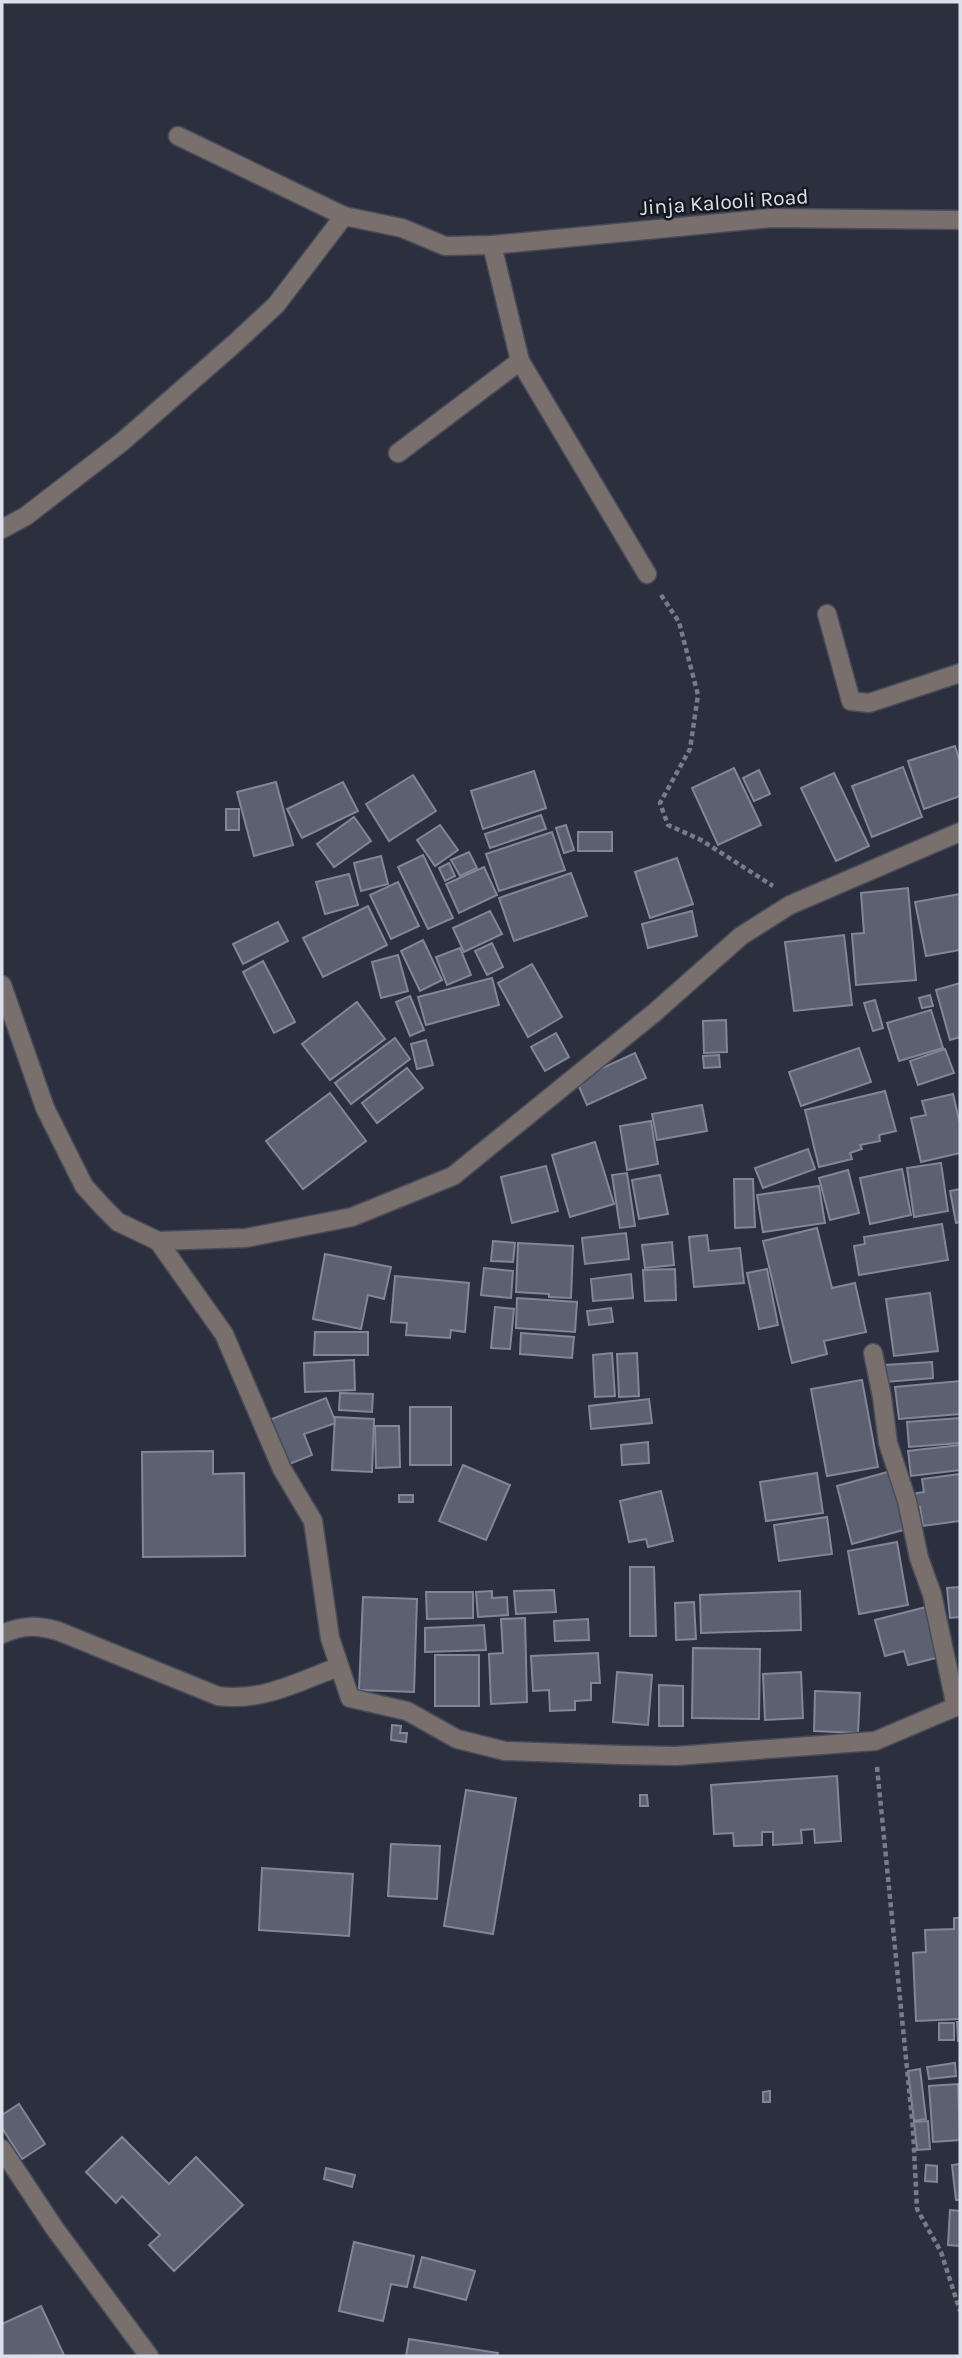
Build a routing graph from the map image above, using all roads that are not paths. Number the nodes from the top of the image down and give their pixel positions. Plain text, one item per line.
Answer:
1 (178, 136) dead end
2 (344, 216) junction
3 (960, 220) edge
4 (492, 245) junction
5 (520, 361) junction
6 (398, 453) dead end
7 (2, 528) edge
8 (647, 573) road end
9 (827, 614) dead end
10 (960, 673) edge
11 (960, 832) edge
12 (2, 985) edge
13 (158, 1241) junction
14 (873, 1353) dead end
15 (2, 1634) edge
16 (338, 1667) junction
17 (958, 1706) edge
18 (2, 2149) edge
19 (149, 2356) edge

1 - 2 street, Jinja Kalooli Road
2 - 4 street, Jinja Kalooli Road
2 - 7 street
3 - 4 street, Jinja Kalooli Road
4 - 5 street
5 - 6 street
5 - 8 street
9 - 10 street
11 - 13 street
12 - 13 street
13 - 16 street
14 - 17 street
15 - 16 street
16 - 17 street
18 - 19 street

